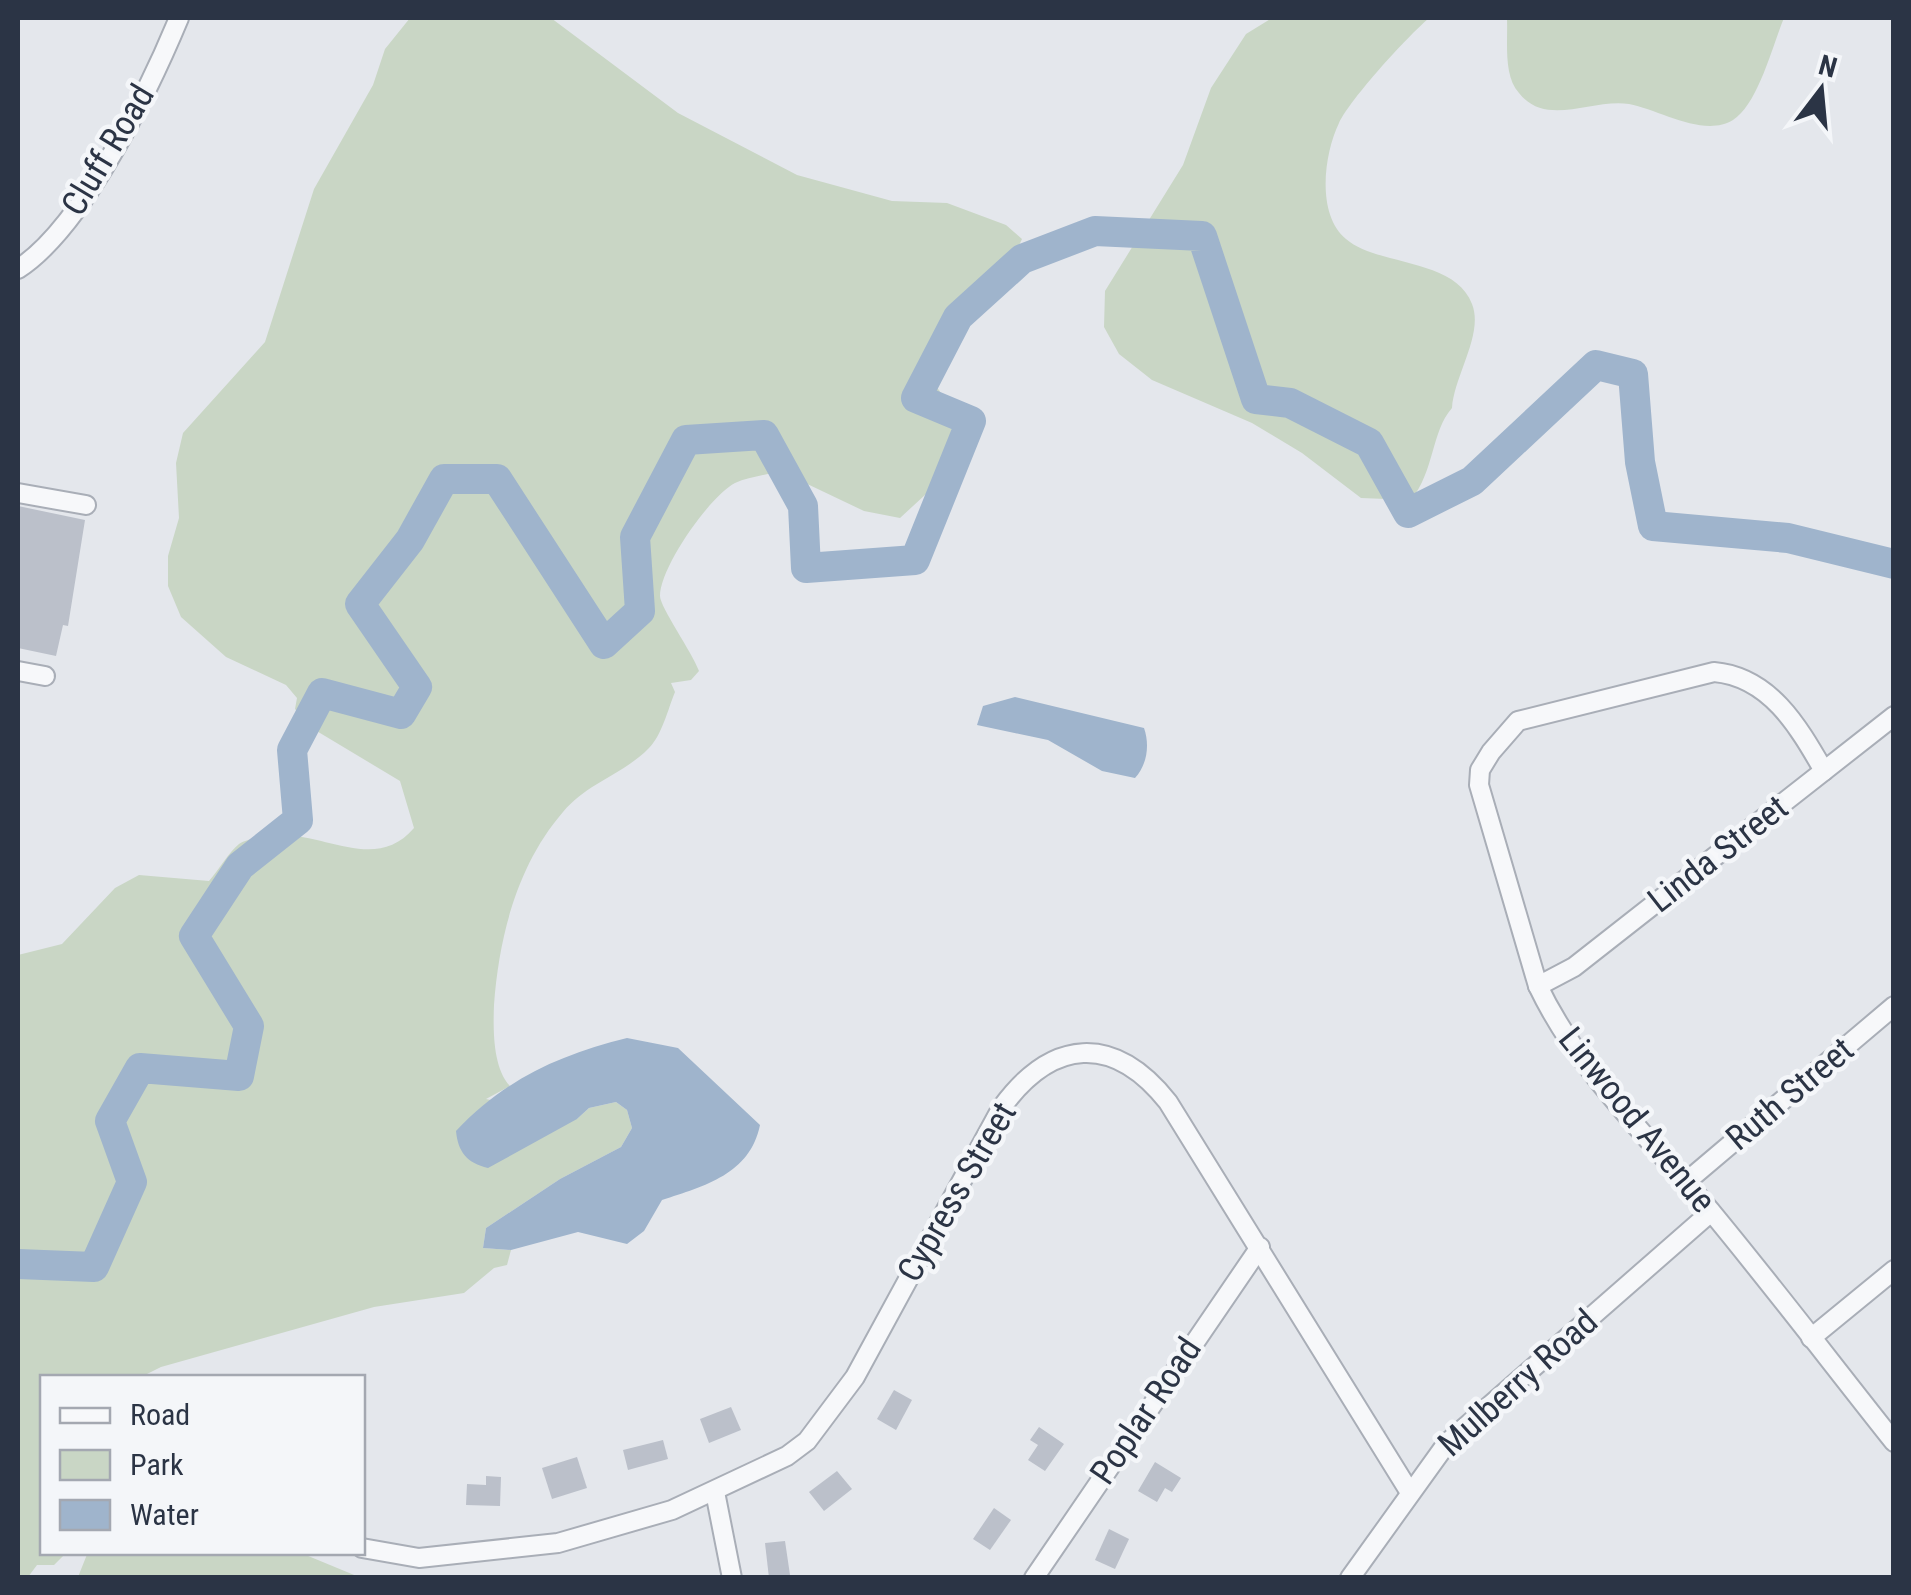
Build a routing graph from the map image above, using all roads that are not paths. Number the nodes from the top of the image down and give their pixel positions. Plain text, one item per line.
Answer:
1 (179, 18) edge
2 (18, 269) edge
3 (18, 493) edge
4 (86, 505) dead end
5 (18, 671) edge
6 (45, 676) dead end
7 (1894, 716) edge
8 (1824, 771) junction
9 (1538, 986) junction
10 (1894, 1006) edge
11 (1686, 1182) junction
12 (1711, 1212) junction
13 (1260, 1247) junction
14 (1894, 1270) edge
15 (1811, 1338) junction
16 (1894, 1442) edge
17 (1409, 1491) junction
18 (716, 1492) junction
19 (365, 1549) edge
20 (732, 1578) edge
21 (1034, 1578) edge
22 (1350, 1578) edge

1 - 2 street, Cluff Road
3 - 4 street
5 - 6 street
7 - 8 street, Linda Street
8 - 9 street, Linda Street
8 - 9 street, Linwood Avenue
9 - 11 street, Linwood Avenue
10 - 11 street, Ruth Street
11 - 12 street, Linwood Avenue
12 - 15 street, Linwood Avenue
12 - 17 street, Mulberry Road
13 - 17 street, Cypress Street
13 - 18 street, Cypress Street
13 - 21 street, Poplar Road
14 - 15 street
15 - 16 street, Linwood Avenue
17 - 22 street, Mulberry Road
18 - 19 street, Cypress Street
18 - 20 street

